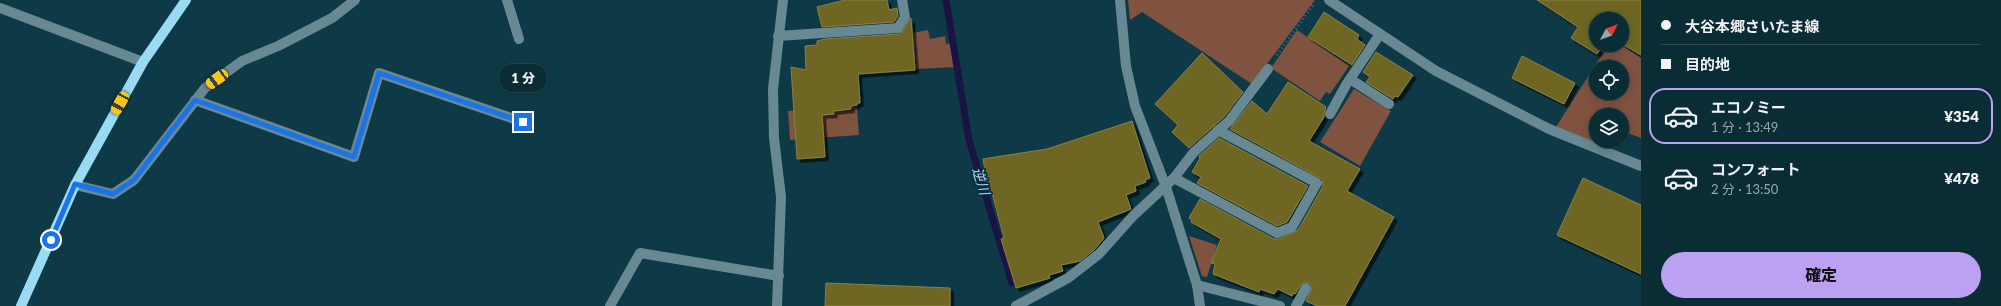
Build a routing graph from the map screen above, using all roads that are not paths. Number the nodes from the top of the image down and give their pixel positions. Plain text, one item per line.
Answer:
1 (186, 0) edge
2 (355, 0) edge
3 (507, 0) edge
4 (783, 0) edge
5 (902, 0) edge
6 (1120, 0) edge
7 (1329, 0) edge
8 (0, 8) edge
9 (1380, 34) junction
10 (778, 36) junction
11 (519, 39) dead end
12 (143, 62) junction
13 (1268, 69) road end
14 (1350, 79) junction
15 (195, 100) junction
16 (1388, 104) dead end
17 (1330, 114) dead end
18 (523, 122) dead end
19 (1218, 130) junction
20 (1641, 166) edge
21 (1174, 178) junction
22 (75, 184) junction
23 (1166, 187) junction
24 (779, 276) junction
25 (1197, 285) junction
26 (1306, 288) dead end
27 (21, 306) edge
28 (610, 306) edge
29 (777, 306) edge
30 (1016, 306) edge
31 (1200, 306) edge
32 (1280, 306) edge
33 (1296, 306) edge

1 - 12 main road
2 - 15 street
3 - 11 street
4 - 10 street
5 - 10 street
6 - 23 street
7 - 9 street
8 - 12 street
9 - 14 street
9 - 20 street
10 - 24 street
12 - 22 main road
13 - 19 street
14 - 16 street
14 - 17 street
15 - 18 street
15 - 22 street
19 - 21 street
19 - 21 street
21 - 23 street
22 - 27 main road
23 - 25 street
23 - 30 street
24 - 28 street
24 - 29 street
25 - 31 street
25 - 32 street
26 - 33 street

